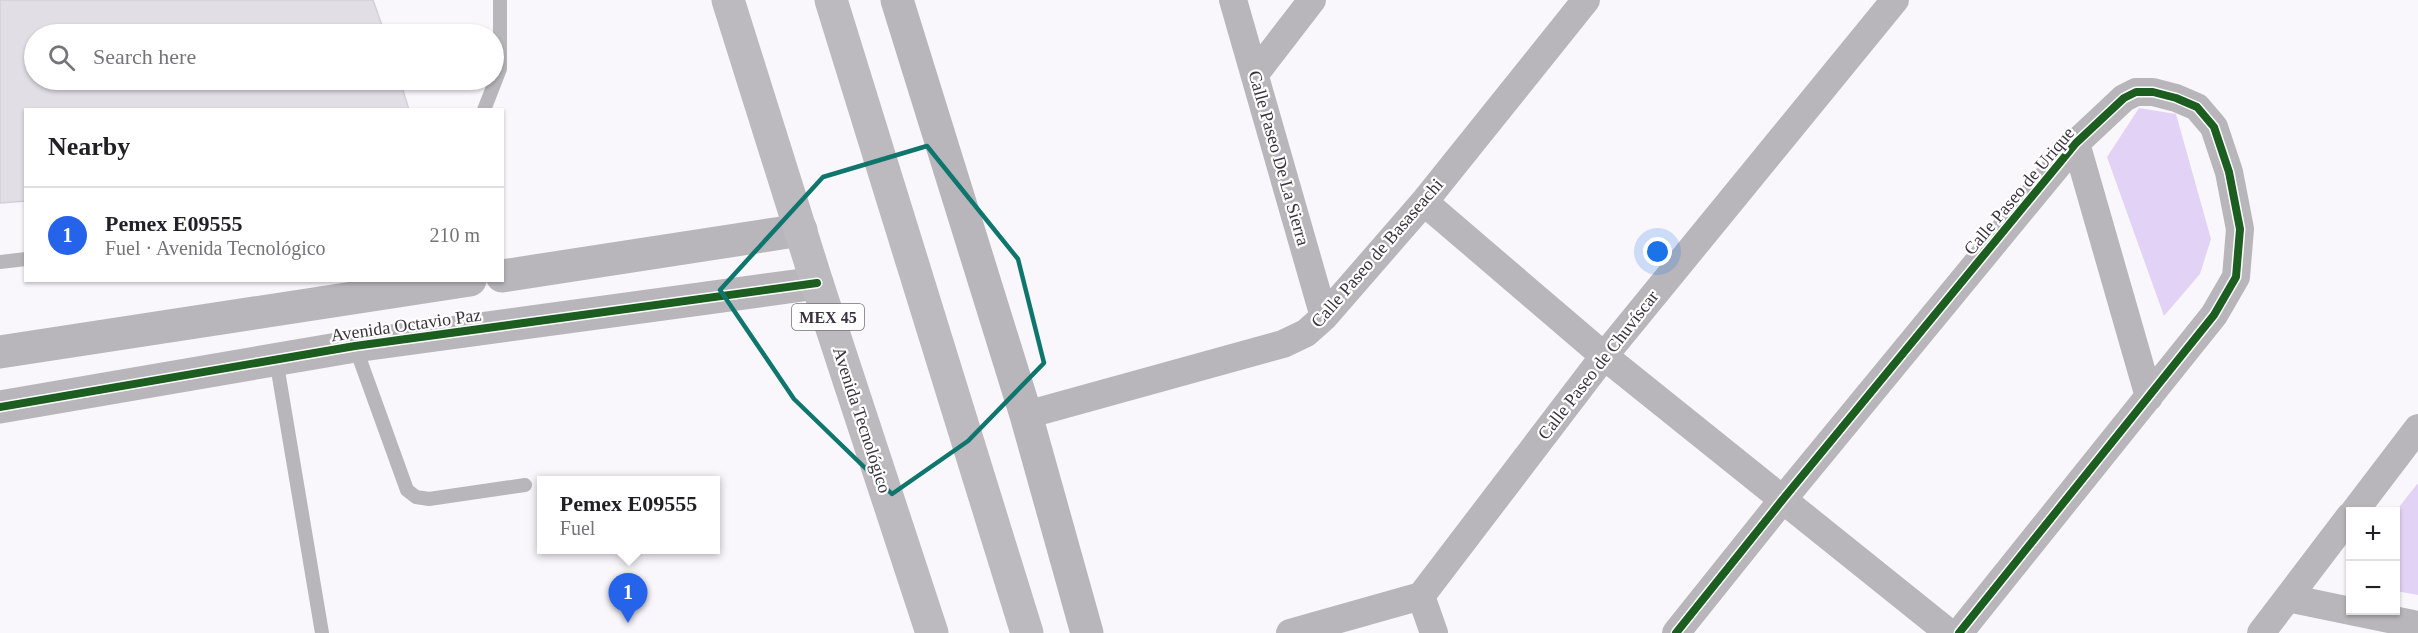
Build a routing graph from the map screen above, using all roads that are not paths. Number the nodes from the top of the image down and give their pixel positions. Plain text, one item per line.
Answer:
1 (500, 0) edge
2 (728, 0) edge
3 (831, 0) edge
4 (897, 0) edge
5 (1233, 0) edge
6 (1312, 0) edge
7 (1586, 0) edge
8 (1895, 0) edge
9 (500, 24) edge
10 (1256, 74) junction
11 (492, 90) edge
12 (485, 108) edge
13 (2076, 143) junction
14 (1424, 202) junction
15 (801, 230) junction
16 (24, 259) edge
17 (0, 262) edge
18 (504, 276) edge
19 (457, 282) edge
20 (817, 283) junction
21 (1324, 317) junction
22 (355, 346) junction
23 (0, 352) edge
24 (1604, 356) junction
25 (276, 359) junction
26 (2149, 397) junction
27 (0, 407) edge
28 (1026, 415) junction
29 (2418, 428) edge
30 (525, 485) dead end
31 (1784, 498) junction
32 (2358, 507) edge
33 (2346, 521) edge
34 (1422, 596) junction
35 (2288, 598) junction
36 (2418, 625) edge
37 (322, 633) edge
38 (932, 633) edge
39 (1027, 633) edge
40 (1087, 633) edge
41 (1290, 633) edge
42 (1434, 633) edge
43 (1676, 633) edge
44 (1949, 633) edge
45 (1959, 633) edge
46 (2261, 633) edge

1 - 9 lane
2 - 15 main road, Avenida Tecnológico / MEX 45
3 - 39 main road
4 - 28 street
5 - 10 street, Calle Paseo De La Sierra
6 - 10 street
7 - 14 street, Calle Paseo de Basaseachi
8 - 24 street, Calle Paseo de Chuvíscar
10 - 21 street, Calle Paseo De La Sierra
11 - 12 lane
13 - 26 street
13 - 26 street, Calle Paseo de Urique
13 - 31 street, Calle Paseo de Urique
14 - 21 street, Calle Paseo de Basaseachi
14 - 24 street
15 - 18 street
15 - 20 main road, Avenida Tecnológico / MEX 45
16 - 17 lane
19 - 23 street, Avenida Octavio Paz
20 - 22 street, Avenida Octavio Paz
20 - 38 main road, Avenida Tecnológico / MEX 45
21 - 28 street, Calle Paseo de Basaseachi
22 - 25 street, Avenida Octavio Paz
22 - 30 lane
24 - 31 street
24 - 34 street, Calle Paseo de Chuvíscar
25 - 27 street, Avenida Octavio Paz
25 - 37 lane
26 - 45 street, Calle Paseo de Urique
28 - 40 street
29 - 32 street
31 - 43 street, Calle Paseo de Urique
31 - 44 street
33 - 35 street
34 - 41 street
34 - 42 street
35 - 36 street
35 - 46 street

